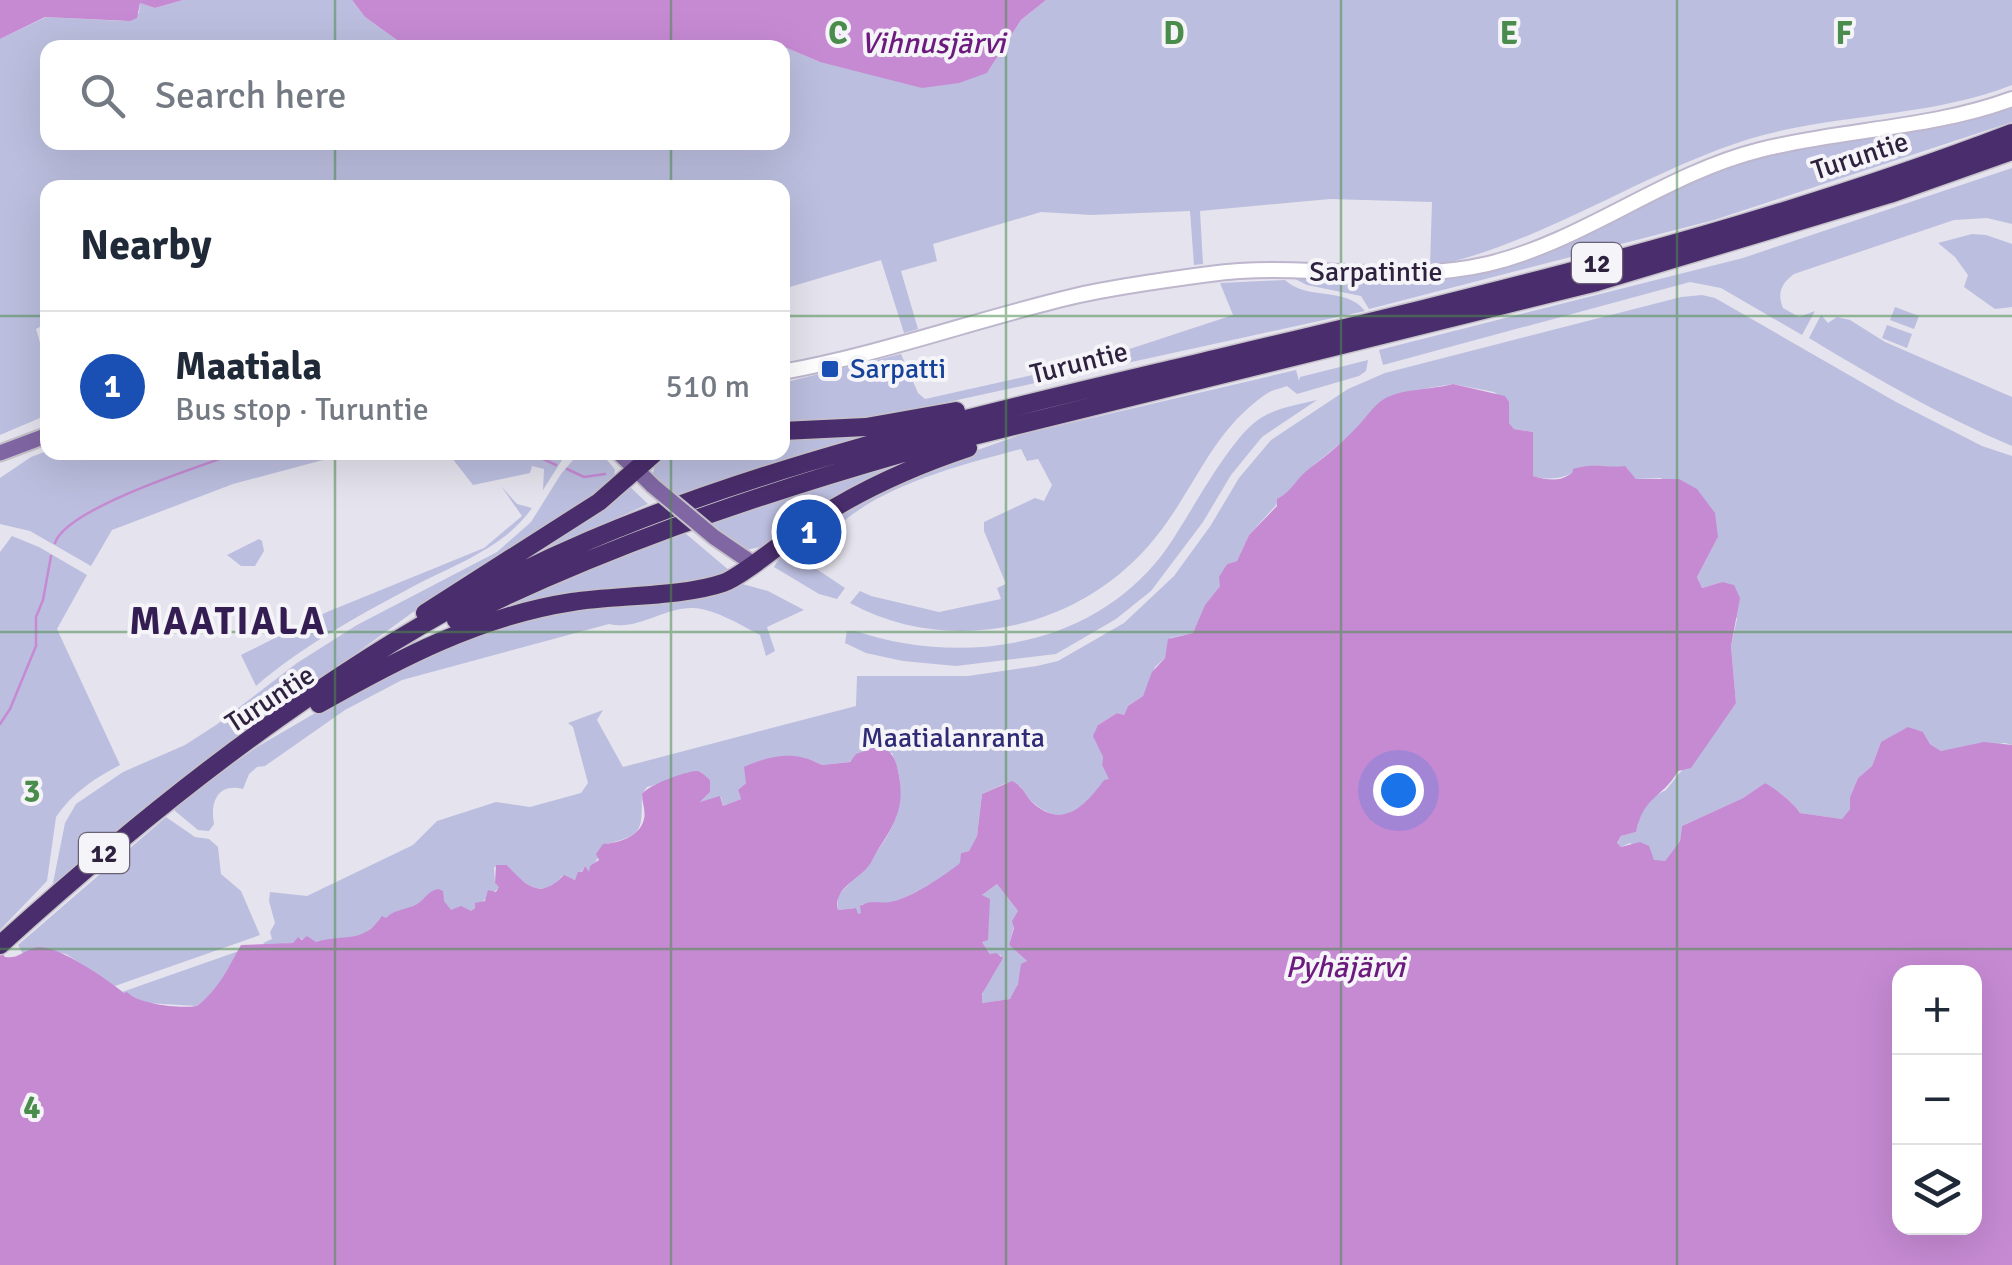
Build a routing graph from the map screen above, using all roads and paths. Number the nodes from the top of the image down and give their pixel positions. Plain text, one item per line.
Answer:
1 (2012, 99) edge
2 (2012, 133) edge
3 (2012, 151) edge
4 (790, 370) edge
5 (1070, 393) junction
6 (1141, 395) junction
7 (790, 431) edge
8 (40, 438) edge
9 (0, 453) edge
10 (626, 460) edge
11 (647, 460) edge
12 (636, 470) junction
13 (642, 528) junction
14 (752, 563) junction
15 (316, 693) junction
16 (270, 732) junction
17 (212, 769) junction
18 (1, 944) edge

1 - 4 main road, Sarpatintie
2 - 5 highway, Turuntie / 12
3 - 6 highway, Turuntie / 12
5 - 7 highway
5 - 13 highway, Turuntie / 12
6 - 13 highway, Turuntie / 12
6 - 14 highway
8 - 9 main road
10 - 12 main road
11 - 12 highway
12 - 14 main road, bridge
12 - 15 highway
13 - 15 highway, Turuntie / 12
13 - 16 highway, Turuntie / 12
14 - 16 highway
15 - 17 highway, Turuntie / 12
16 - 17 highway, Turuntie / 12
17 - 18 highway, Turuntie / 12

